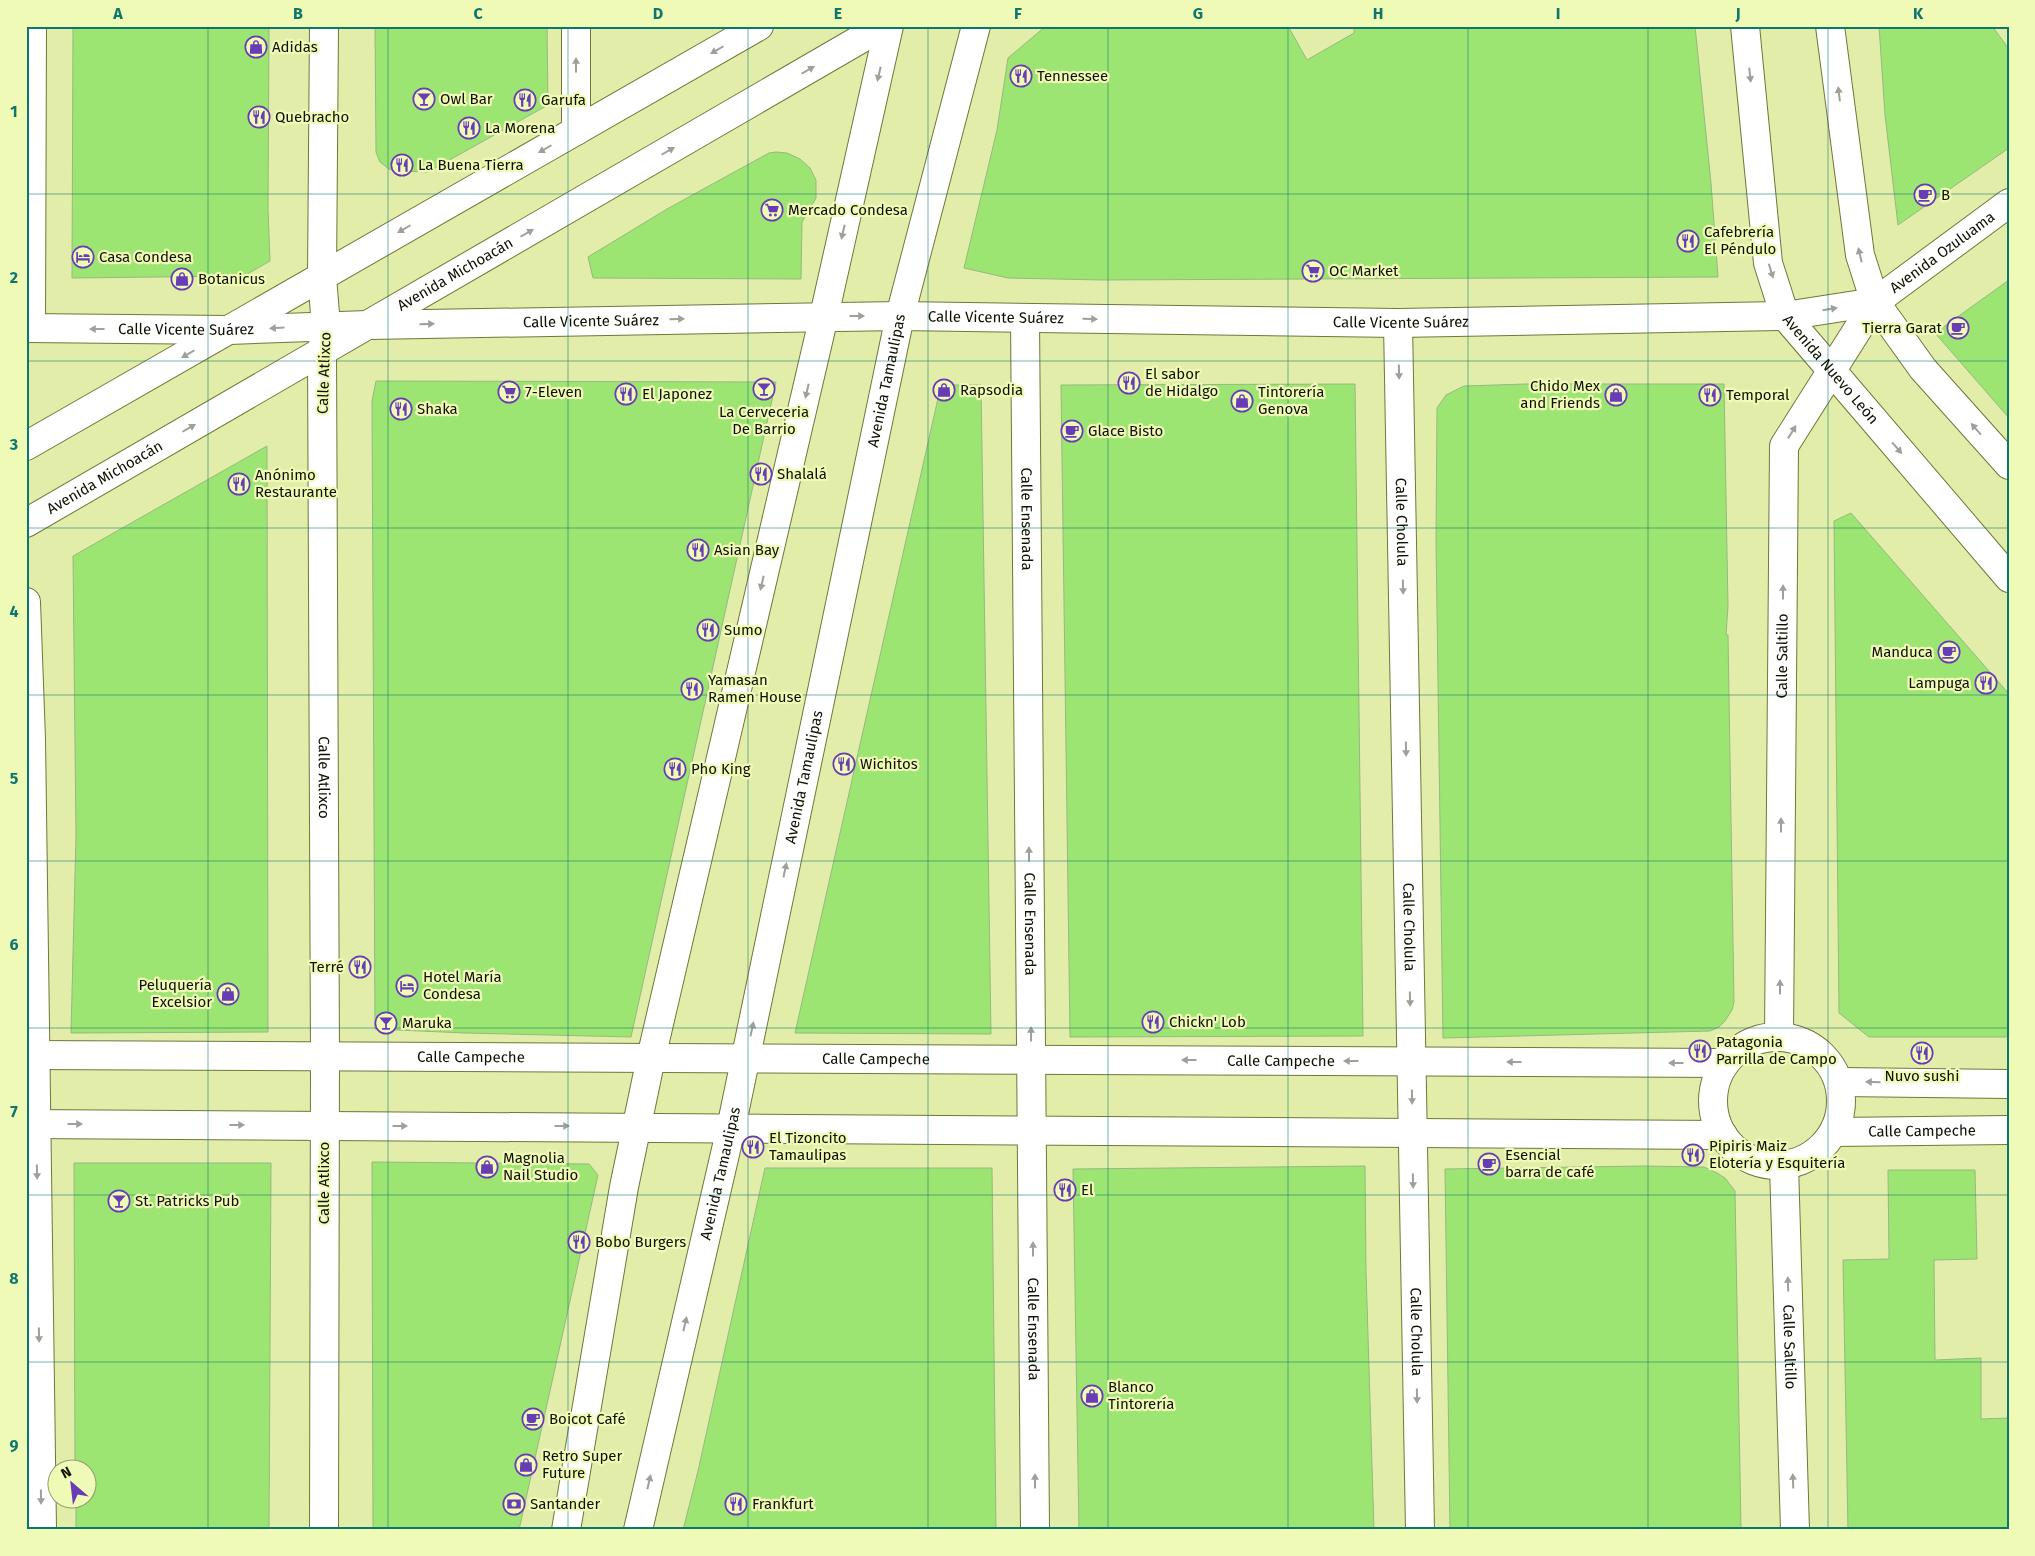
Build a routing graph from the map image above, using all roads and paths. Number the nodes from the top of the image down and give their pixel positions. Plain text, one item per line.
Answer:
1 (32, 26) edge
2 (324, 26) edge
3 (576, 26) edge
4 (759, 26) edge
5 (884, 26) edge
6 (889, 26) edge
7 (976, 26) edge
8 (1745, 26) edge
9 (1830, 26) edge
10 (576, 131) junction
11 (2009, 203) edge
12 (322, 277) junction
13 (1874, 302) junction
14 (824, 316) junction
15 (900, 316) junction
16 (1784, 316) junction
17 (1025, 318) junction
18 (1398, 323) junction
19 (368, 325) junction
20 (29, 328) edge
21 (229, 330) junction
22 (324, 338) junction
23 (1830, 372) junction
24 (26, 446) edge
25 (2009, 465) edge
26 (26, 523) edge
27 (2009, 578) edge
28 (26, 602) edge
29 (1780, 1036) junction
30 (31, 1055) edge
31 (325, 1057) junction
32 (651, 1058) junction
33 (746, 1059) junction
34 (1031, 1060) junction
35 (1411, 1061) junction
36 (1725, 1063) junction
37 (1840, 1082) junction
38 (2009, 1084) edge
39 (31, 1124) edge
40 (324, 1125) junction
41 (637, 1127) junction
42 (731, 1128) junction
43 (1032, 1130) junction
44 (2009, 1130) edge
45 (1412, 1132) junction
46 (1834, 1132) junction
47 (1723, 1135) junction
48 (1784, 1165) junction
49 (42, 1530) edge
50 (324, 1530) edge
51 (566, 1530) edge
52 (638, 1530) edge
53 (1035, 1530) edge
54 (1420, 1530) edge
55 (1794, 1530) edge

1 - 20 street
2 - 12 street, Calle Atlixco
10 -> 3 street
4 -> 10 street
19 -> 5 street, Avenida Michoacán
6 -> 14 street
7 - 15 street, Avenida Tamaulipas
8 -> 16 street, Avenida Nuevo León
13 -> 9 street
10 -> 12 street
11 - 13 street, Avenida Ozuluama
12 - 21 street
12 - 22 street, Calle Atlixco
16 -> 13 street, Calle Vicente Suárez
13 - 23 street, Calle Saltillo
25 -> 13 street
14 -> 15 street, Calle Vicente Suárez
19 -> 14 street, Calle Vicente Suárez
14 -> 32 street
15 - 17 street, Calle Vicente Suárez
33 -> 15 street, Avenida Tamaulipas
16 - 18 street, Calle Vicente Suárez
16 - 23 street, Avenida Nuevo León
17 -> 18 street, Calle Vicente Suárez
34 -> 17 street, Calle Ensenada
18 -> 35 street, Calle Cholula
19 - 22 street, Avenida Michoacán
21 -> 20 street, Calle Vicente Suárez
22 -> 21 street, Calle Vicente Suárez
21 -> 24 street
26 -> 22 street, Avenida Michoacán
22 - 31 street, Calle Atlixco
23 -> 27 street, Avenida Nuevo León
29 -> 23 street, Calle Saltillo
28 - 30 street
29 - 36 street
29 - 37 street
30 - 31 street, Calle Campeche
30 - 39 street
31 - 32 street, Calle Campeche
31 - 40 street, Calle Atlixco
32 - 33 street, Calle Campeche
32 - 41 street
33 - 34 street, Calle Campeche
33 - 42 street, Avenida Tamaulipas
35 -> 34 street, Calle Campeche
34 - 43 street, Calle Ensenada
36 -> 35 street, Calle Campeche
35 -> 45 street, Calle Cholula
36 - 47 street
38 -> 37 street
37 - 46 street
39 -> 40 street
39 -> 49 street
40 -> 41 street
40 - 50 street, Calle Atlixco
41 - 42 street
41 - 51 street
42 - 43 street
52 -> 42 street, Avenida Tamaulipas
43 - 45 street
53 -> 43 street, Calle Ensenada
44 - 46 street, Calle Campeche
45 - 47 street
45 -> 54 street, Calle Cholula
46 - 48 street
47 - 48 street
55 -> 48 street, Calle Saltillo

